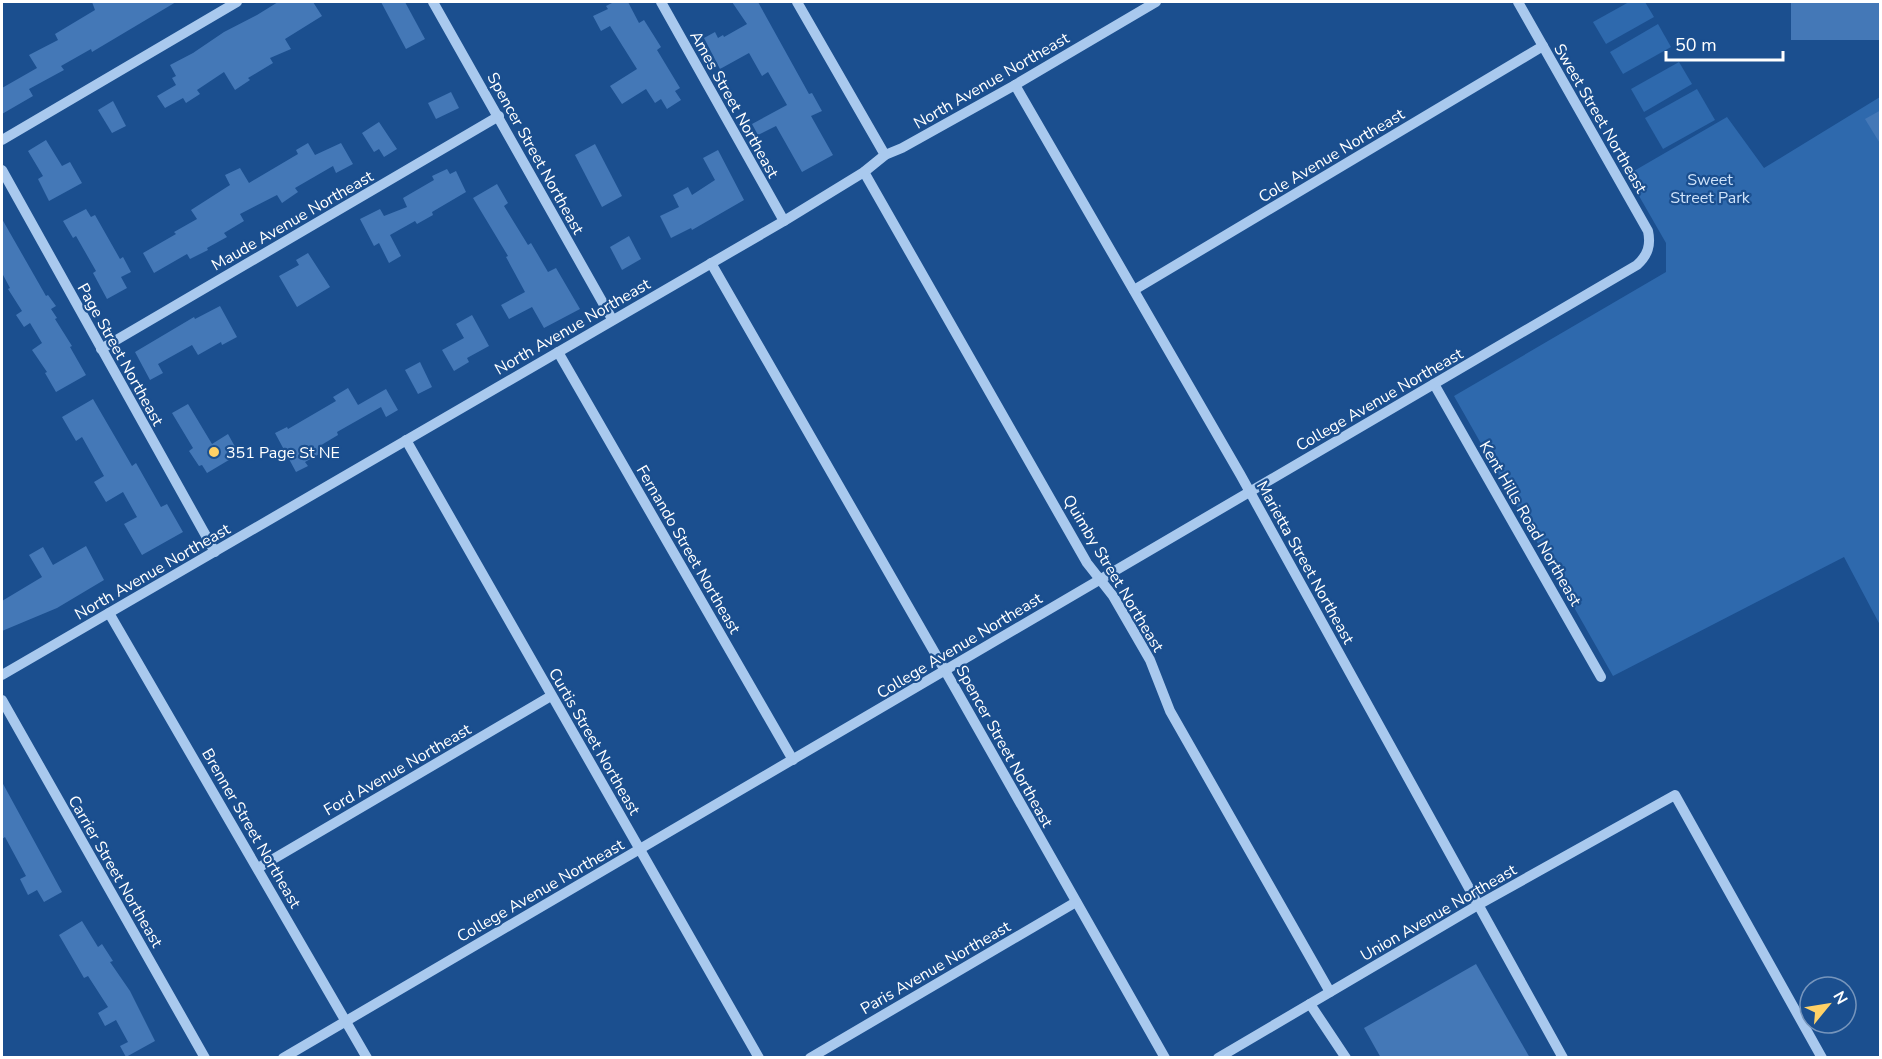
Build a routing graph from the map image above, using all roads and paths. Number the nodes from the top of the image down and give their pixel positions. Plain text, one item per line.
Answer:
1 (237, 2) edge
2 (433, 2) edge
3 (661, 2) edge
4 (797, 2) edge
5 (1156, 2) edge
6 (1518, 2) edge
7 (1543, 46) junction
8 (1015, 85) junction
9 (499, 116) junction
10 (2, 140) edge
11 (885, 155) junction
12 (2, 170) edge
13 (864, 172) junction
14 (784, 221) junction
15 (1647, 253) joint
16 (711, 263) junction
17 (1134, 290) junction
18 (612, 319) junction
19 (101, 349) junction
20 (558, 352) junction
21 (1434, 384) junction
22 (406, 440) junction
23 (1250, 491) junction
24 (215, 552) junction
25 (1100, 579) junction
26 (109, 613) junction
27 (945, 670) junction
28 (2, 675) edge
29 (1601, 677) dead end
30 (551, 696) junction
31 (2, 700) edge
32 (793, 760) junction
33 (641, 849) junction
34 (258, 868) junction
35 (1076, 902) junction
36 (1478, 905) junction
37 (1330, 992) junction
38 (1310, 1004) junction
39 (346, 1021) junction
40 (205, 1058) edge
41 (283, 1058) edge
42 (367, 1058) edge
43 (759, 1058) edge
44 (810, 1058) edge
45 (1165, 1058) edge
46 (1218, 1058) edge
47 (1346, 1058) edge
48 (1563, 1058) edge
49 (1822, 1058) edge

1 - 10 street
2 - 9 street, Spencer Street Northeast
3 - 14 street, Ames Street Northeast
4 - 11 street
5 - 8 street, North Avenue Northeast
6 - 7 street, Sweet Street Northeast
7 - 15 street, Sweet Street Northeast
7 - 17 street, Cole Avenue Northeast
8 - 11 street, North Avenue Northeast
8 - 17 street, Marietta Street Northeast
9 - 18 street, Spencer Street Northeast
9 - 19 street, Maude Avenue Northeast
11 - 13 street, North Avenue Northeast
12 - 19 street, Page Street Northeast
13 - 14 street, North Avenue Northeast
13 - 25 street, Quimby Street Northeast
14 - 16 street, North Avenue Northeast
15 - 21 street, College Avenue Northeast
16 - 18 street, North Avenue Northeast
16 - 27 street, Spencer Street Northeast
17 - 23 street, Marietta Street Northeast
18 - 20 street, North Avenue Northeast
19 - 24 street, Page Street Northeast
20 - 22 street, North Avenue Northeast
20 - 32 street, Fernando Street Northeast
21 - 23 street, College Avenue Northeast
21 - 29 street, Kent Hills Road Northeast
22 - 24 street, North Avenue Northeast
22 - 30 street, Curtis Street Northeast
23 - 25 street, College Avenue Northeast
23 - 36 street, Marietta Street Northeast
24 - 26 street, North Avenue Northeast
25 - 27 street, College Avenue Northeast
25 - 37 street, Quimby Street Northeast
26 - 28 street, North Avenue Northeast
26 - 34 street, Brenner Street Northeast
27 - 32 street, College Avenue Northeast
27 - 35 street, Spencer Street Northeast
30 - 33 street, Curtis Street Northeast
30 - 34 street, Ford Avenue Northeast
31 - 40 street, Carrier Street Northeast
32 - 33 street, College Avenue Northeast
33 - 39 street, College Avenue Northeast
33 - 43 street, Curtis Street Northeast
34 - 39 street, Brenner Street Northeast
35 - 44 street, Paris Avenue Northeast
35 - 45 street, Spencer Street Northeast
36 - 37 street, Union Avenue Northeast
36 - 48 street, Marietta Street Northeast
36 - 49 street, Union Avenue Northeast
37 - 38 street, Union Avenue Northeast
38 - 46 street, Union Avenue Northeast
38 - 47 street
39 - 41 street, College Avenue Northeast
39 - 42 street, Brenner Street Northeast

